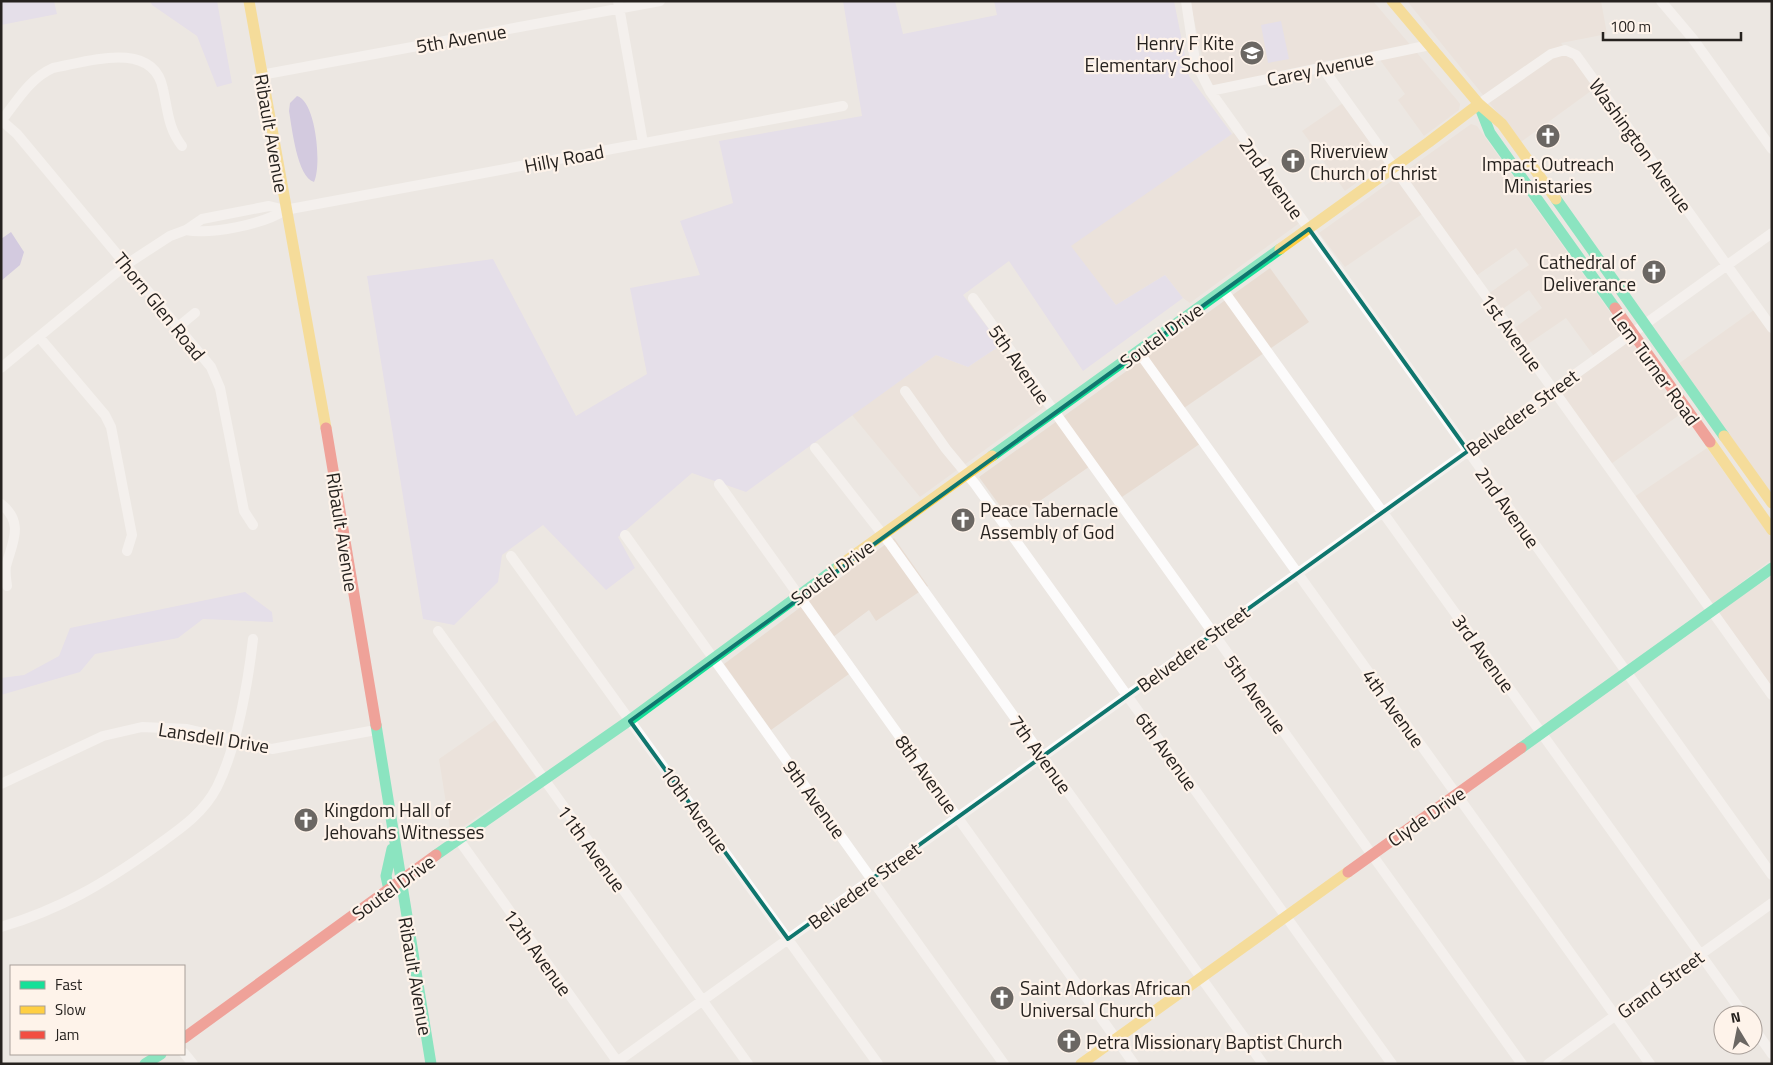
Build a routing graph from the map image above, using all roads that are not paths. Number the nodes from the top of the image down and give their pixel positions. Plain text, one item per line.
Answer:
1 (249, 1) edge
2 (660, 1) edge
3 (1186, 1) edge
4 (1392, 1) edge
5 (1661, 1) edge
6 (619, 5) edge
7 (1430, 45) junction
8 (1322, 67) junction
9 (261, 75) junction
10 (1210, 91) junction
11 (1479, 104) junction
12 (843, 106) dead end
13 (2, 120) edge
14 (643, 143) junction
15 (182, 146) dead end
16 (1772, 149) edge
17 (1393, 168) junction
18 (285, 210) junction
19 (1309, 229) junction
20 (1772, 233) edge
21 (127, 264) junction
22 (1727, 266) junction
23 (1223, 290) junction
24 (973, 298) dead end
25 (195, 313) dead end
26 (1644, 325) junction
27 (178, 327) junction
28 (1772, 328) edge
29 (1631, 334) junction
30 (39, 337) junction
31 (1138, 351) junction
32 (1, 368) edge
33 (1553, 390) junction
34 (905, 391) dead end
35 (1054, 412) junction
36 (815, 448) dead end
37 (1468, 451) junction
38 (968, 474) junction
39 (718, 484) dead end
40 (1772, 503) edge
41 (1, 504) edge
42 (1382, 512) junction
43 (253, 525) dead end
44 (1772, 530) edge
45 (626, 535) dead end
46 (883, 536) junction
47 (127, 552) dead end
48 (511, 556) dead end
49 (1772, 568) edge
50 (1298, 572) junction
51 (7, 586) dead end
52 (798, 596) junction
53 (1712, 610) junction
54 (438, 630) dead end
55 (1213, 634) junction
56 (253, 639) dead end
57 (716, 659) junction
58 (1626, 672) junction
59 (1128, 695) junction
60 (1772, 695) edge
61 (630, 721) junction
62 (376, 730) junction
63 (1541, 733) junction
64 (233, 741) junction
65 (1042, 756) junction
66 (545, 782) junction
67 (1, 784) edge
68 (1456, 794) junction
69 (958, 818) junction
70 (459, 840) junction
71 (394, 841) junction
72 (1372, 854) junction
73 (1772, 875) edge
74 (872, 879) junction
75 (402, 880) junction
76 (389, 890) junction
77 (1772, 903) edge
78 (1286, 916) junction
79 (1, 927) edge
80 (788, 939) junction
81 (1701, 954) junction
82 (1201, 977) junction
83 (702, 1000) junction
84 (1737, 1005) edge
85 (1616, 1016) junction
86 (185, 1037) edge
87 (1115, 1038) junction
88 (1763, 1041) edge
89 (185, 1053) edge
90 (1772, 1054) edge
91 (159, 1055) edge
92 (617, 1063) edge
93 (145, 1064) edge
94 (193, 1064) edge
95 (431, 1064) edge
96 (748, 1064) edge
97 (878, 1064) edge
98 (1004, 1064) edge
99 (1080, 1064) edge
100 (1134, 1064) edge
101 (1263, 1064) edge
102 (1392, 1064) edge
103 (1522, 1064) edge
104 (1548, 1064) edge
105 (1650, 1064) edge

1 - 9 main road, Ribault Avenue
2 - 6 street, 5th Avenue
3 - 10 street, 2nd Avenue
4 - 7 main road, Lem Turner Road
5 - 16 street
6 - 9 street, 5th Avenue
6 - 14 street
7 - 8 street, Carey Avenue
7 - 11 main road, Lem Turner Road
8 - 10 street, Carey Avenue
8 - 17 street, 1st Avenue
9 - 18 main road, Ribault Avenue
10 - 19 street, 2nd Avenue
11 - 17 main road, Soutel Drive
11 - 22 street, Washington Avenue
11 - 26 main road, Lem Turner Road
11 - 29 main road, Lem Turner Road
12 - 14 street, Hilly Road
13 - 15 street
13 - 21 street, Thorn Glen Road
14 - 18 street, Hilly Road
17 - 19 main road, Soutel Drive
17 - 33 street, 1st Avenue
18 - 21 street, Hilly Road
18 - 62 main road, Ribault Avenue
19 - 23 main road, Soutel Drive
19 - 37 street, 2nd Avenue
20 - 22 street, Belvedere Street
21 - 27 street, Thorn Glen Road
21 - 30 street, Hilly Road
22 - 26 street, Belvedere Street
22 - 28 street, Washington Avenue
23 - 31 main road, Soutel Drive
23 - 42 street, 3rd Avenue
24 - 35 street, 5th Avenue
25 - 27 street
26 - 29 street, Belvedere Street
26 - 40 main road, Lem Turner Road
27 - 43 street, Thorn Glen Road
29 - 33 street, Belvedere Street
29 - 44 main road, Lem Turner Road
30 - 32 street, Hilly Road
30 - 47 street
31 - 35 main road, Soutel Drive
31 - 50 street, 4th Avenue
33 - 37 street, Belvedere Street
33 - 53 street, 1st Avenue
34 - 38 street, 6th Avenue
35 - 38 main road, Soutel Drive
35 - 55 street, 5th Avenue
36 - 46 street, 7th Avenue
37 - 42 street, Belvedere Street
37 - 58 street, 2nd Avenue
38 - 46 main road, Soutel Drive
38 - 59 street, 6th Avenue
39 - 52 street, 8th Avenue
41 - 51 street
42 - 50 street, Belvedere Street
42 - 63 street, 3rd Avenue
45 - 57 street, 9th Avenue
46 - 52 main road, Soutel Drive
46 - 65 street, 7th Avenue
48 - 61 street, 10th Avenue
49 - 53 main road, Clyde Drive
50 - 55 street, Belvedere Street
50 - 68 street, 4th Avenue
52 - 57 main road, Soutel Drive
52 - 69 street, 8th Avenue
53 - 58 main road, Clyde Drive
53 - 60 street, 1st Avenue
54 - 66 street, 11th Avenue
55 - 59 street, Belvedere Street
55 - 72 street, 5th Avenue
56 - 64 street
57 - 61 main road, Soutel Drive
57 - 74 street, 9th Avenue
58 - 63 main road, Clyde Drive
58 - 73 street, 2nd Avenue
59 - 65 street, Belvedere Street
59 - 78 street, 6th Avenue
61 - 66 main road, Soutel Drive
61 - 80 street, 10th Avenue
62 - 64 street, Lansdell Drive
62 - 71 main road, Ribault Avenue
63 - 68 main road, Clyde Drive
63 - 81 street, 3rd Avenue
64 - 67 street, Lansdell Drive
64 - 79 street
65 - 69 street, Belvedere Street
65 - 82 street, 7th Avenue
66 - 70 main road, Soutel Drive
66 - 83 street, 11th Avenue
68 - 72 main road, Clyde Drive
68 - 85 street, 4th Avenue
69 - 74 street, Belvedere Street
69 - 87 street, 8th Avenue
70 - 75 main road, Soutel Drive
70 - 92 street, 12th Avenue
71 - 75 main road, Ribault Avenue
71 - 76 main road
72 - 78 main road, Clyde Drive
72 - 103 street, 5th Avenue
74 - 80 street, Belvedere Street
74 - 98 street, 9th Avenue
75 - 76 main road, Soutel Drive
75 - 95 main road, Ribault Avenue
76 - 86 main road, Soutel Drive
77 - 81 street, Grand Street
78 - 82 main road, Clyde Drive
78 - 102 street, 6th Avenue
80 - 83 street, Belvedere Street
80 - 97 street, 10th Avenue
81 - 84 street, 3rd Avenue
81 - 85 street, Grand Street
82 - 87 main road, Clyde Drive
82 - 101 street, 7th Avenue
83 - 92 street, Belvedere Street
83 - 96 street, 11th Avenue
85 - 104 street, Grand Street
85 - 105 street, 4th Avenue
87 - 99 main road, Clyde Drive
87 - 100 street, 8th Avenue
88 - 90 street
89 - 94 street
91 - 93 main road

